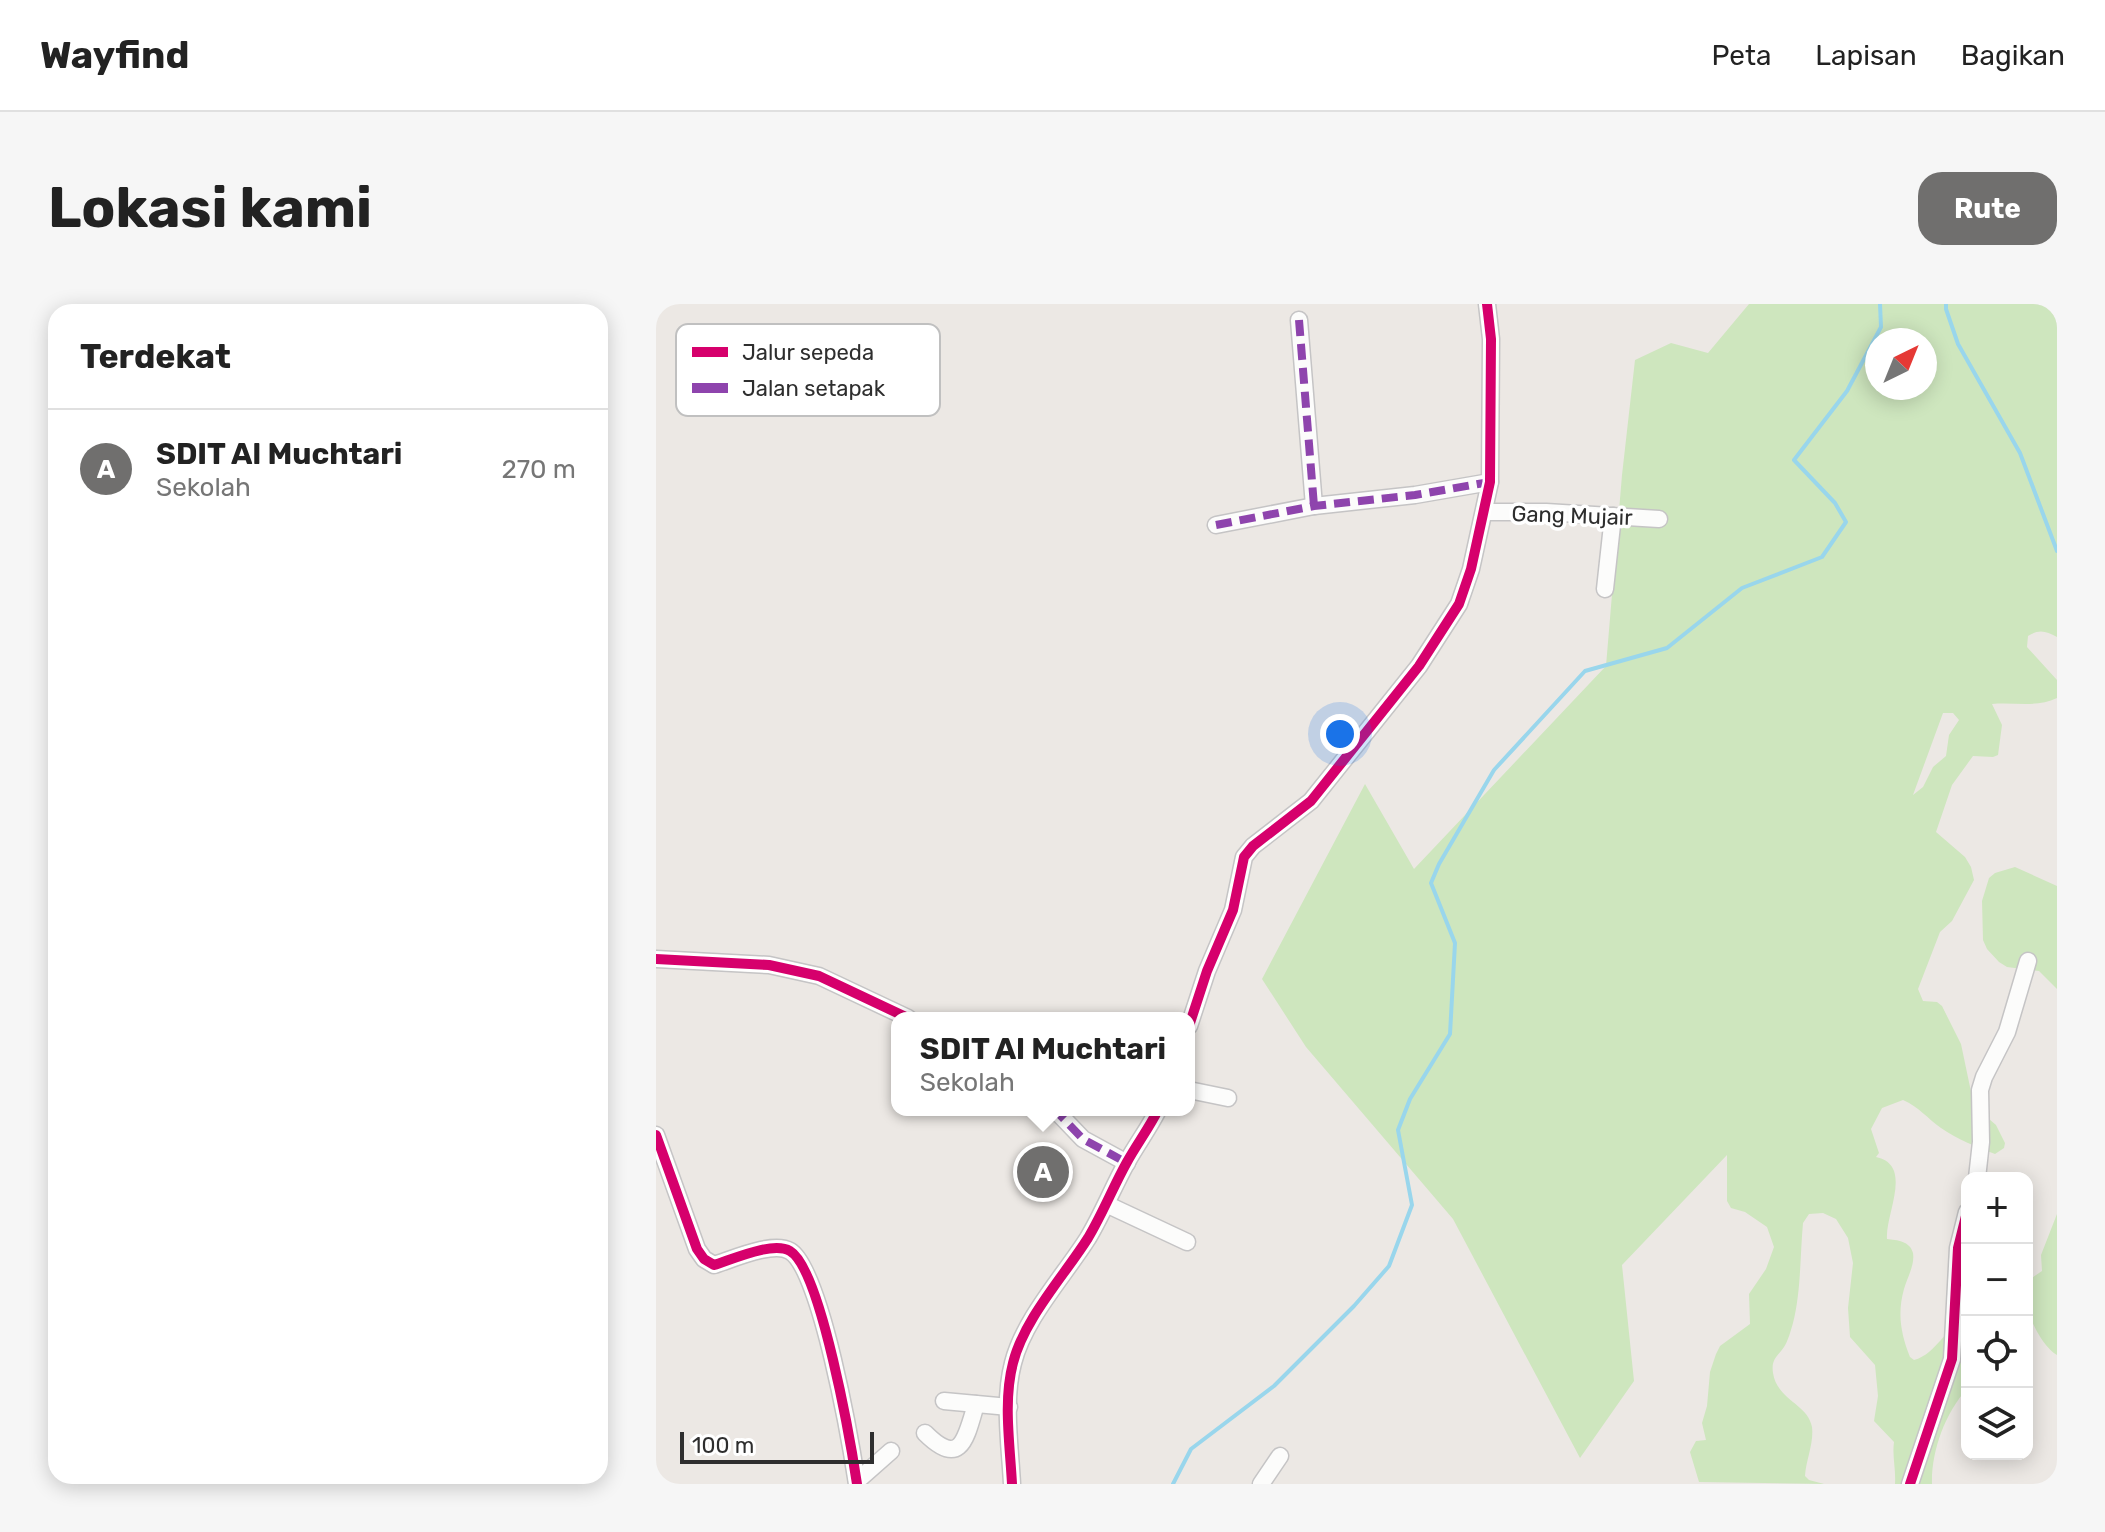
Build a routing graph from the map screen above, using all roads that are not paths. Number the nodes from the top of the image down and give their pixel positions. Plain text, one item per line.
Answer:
1 (1487, 304) edge
2 (1299, 320) dead end
3 (1490, 482) junction
4 (1314, 506) junction
5 (1485, 512) junction
6 (1613, 516) junction
7 (1659, 519) dead end
8 (1216, 525) dead end
9 (1605, 589) dead end
10 (656, 959) edge
11 (2028, 961) dead end
12 (895, 1012) edge
13 (1194, 1012) edge
14 (1195, 1091) edge
15 (1228, 1098) dead end
16 (1061, 1116) edge
17 (1154, 1116) edge
18 (656, 1135) edge
19 (1127, 1163) junction
20 (1978, 1172) edge
21 (1108, 1205) junction
22 (1961, 1236) edge
23 (1187, 1242) dead end
24 (944, 1401) dead end
25 (976, 1404) junction
26 (1009, 1407) junction
27 (925, 1433) dead end
28 (891, 1451) dead end
29 (1280, 1456) dead end
30 (857, 1483) edge
31 (1012, 1484) edge
32 (1261, 1484) edge
33 (1910, 1484) edge

1 - 3 street
2 - 4 street
3 - 4 street
3 - 5 street
4 - 8 street
5 - 6 street, Gang Mujair
5 - 13 street
6 - 7 street, Gang Mujair
6 - 9 street
10 - 12 street
11 - 20 street
14 - 15 street
16 - 19 street
17 - 19 street
18 - 30 street
19 - 21 street
21 - 23 street
21 - 26 street
22 - 33 street
24 - 25 street
25 - 26 street
25 - 27 street
26 - 31 street
28 - 30 street
29 - 32 street

